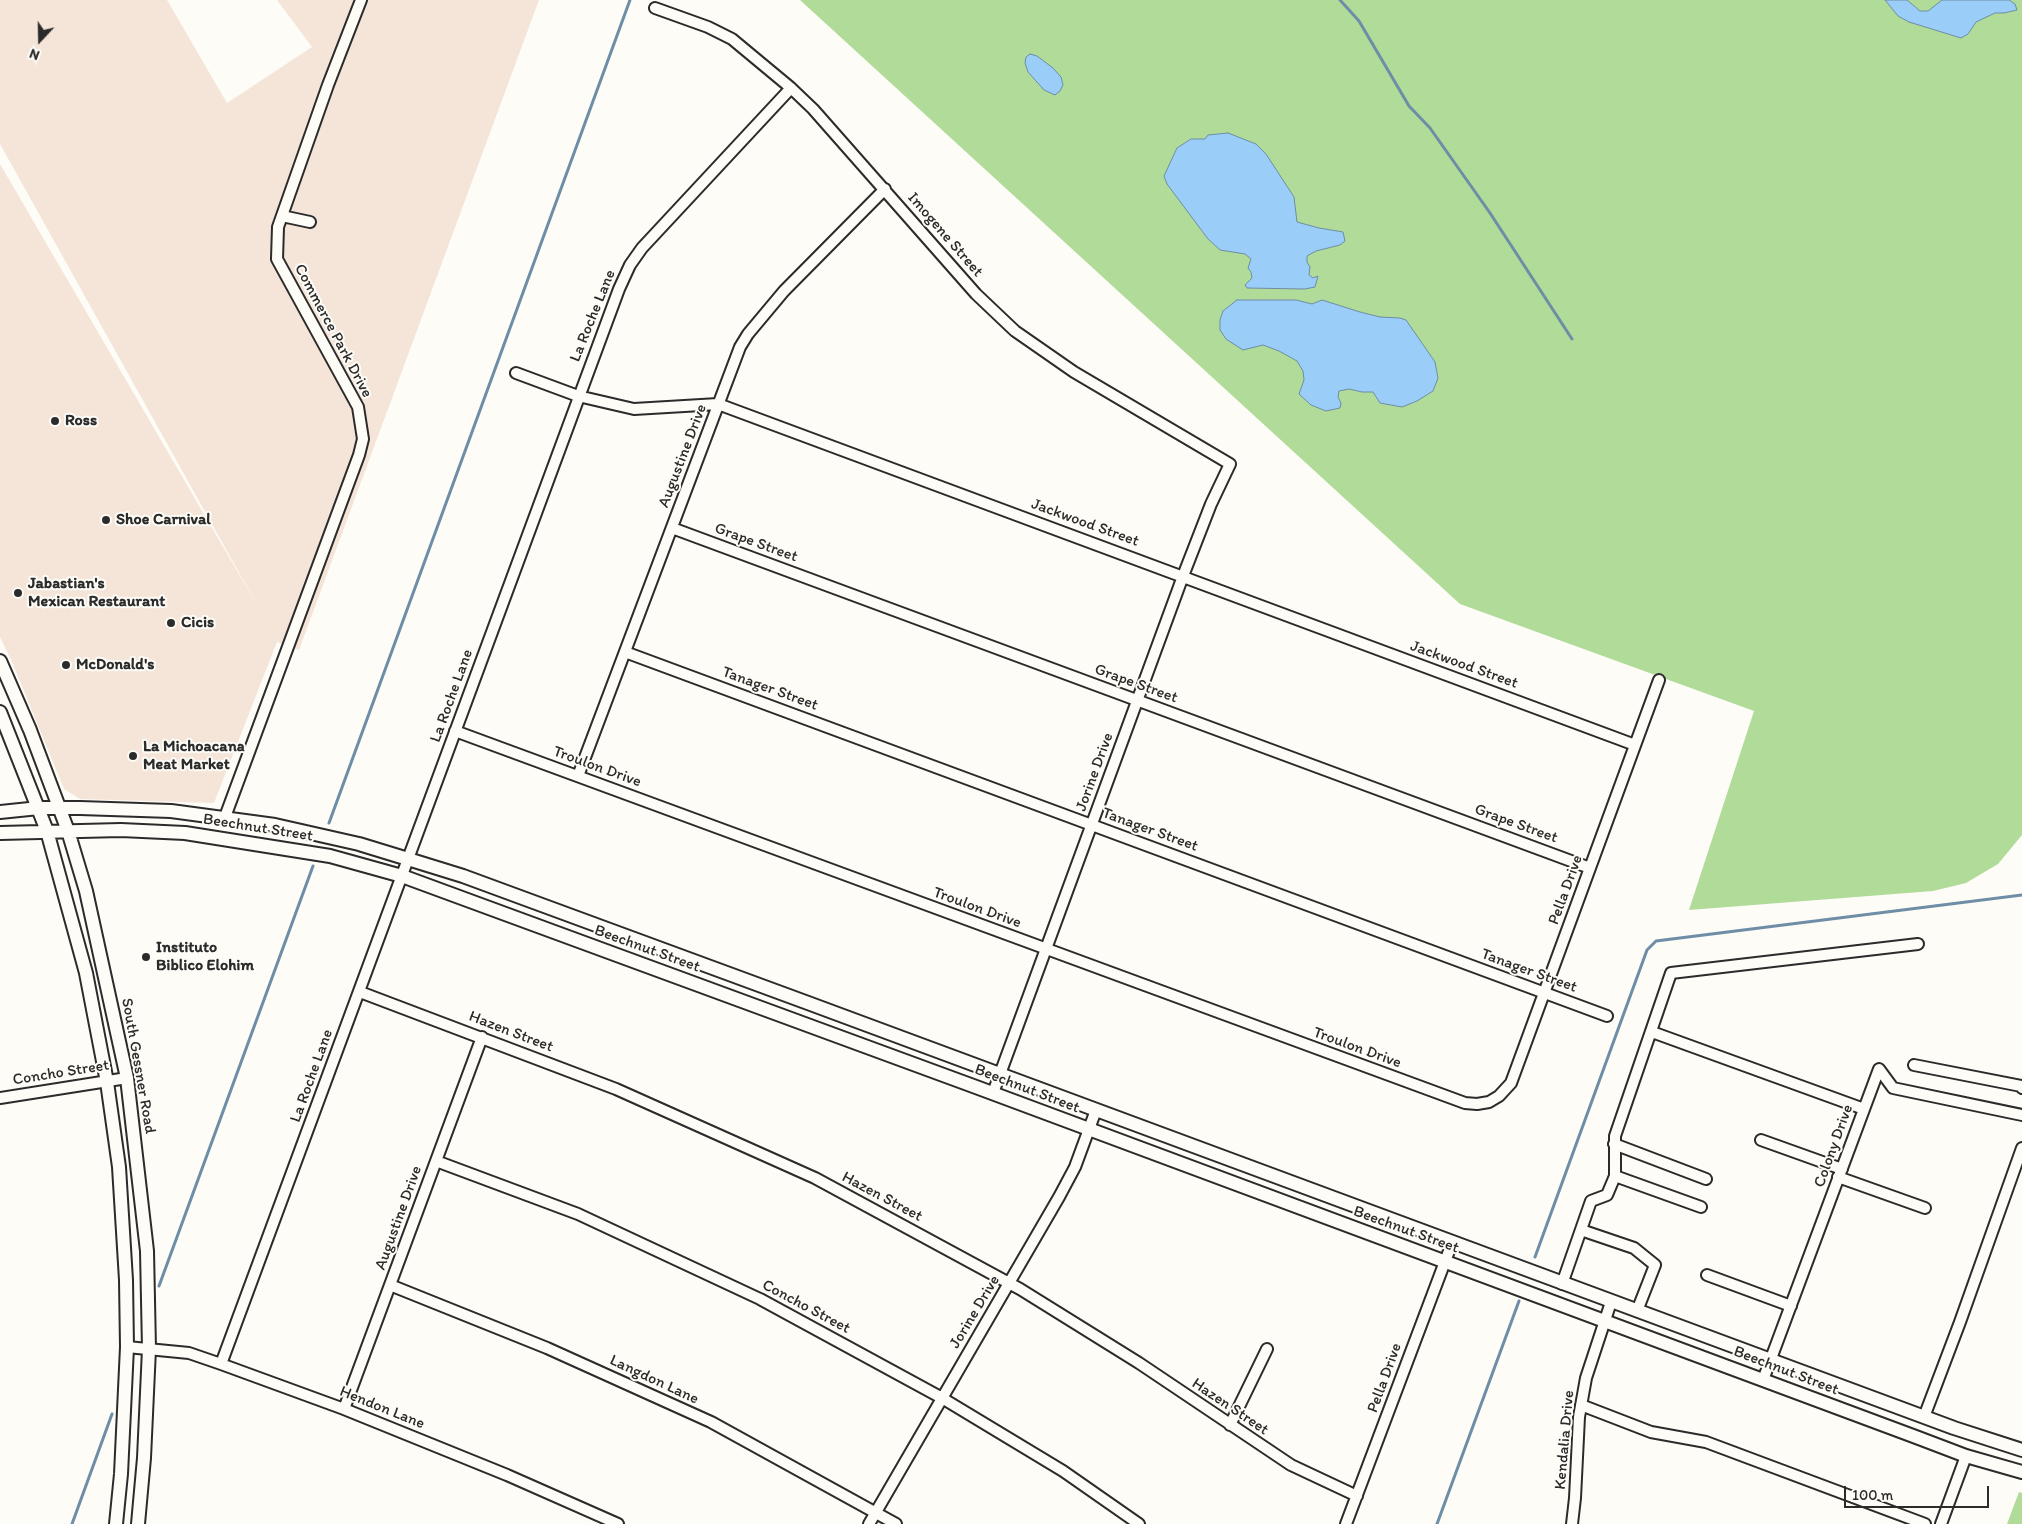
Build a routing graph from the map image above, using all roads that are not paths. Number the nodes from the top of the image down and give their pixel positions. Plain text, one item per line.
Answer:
1 (361, 0) edge
2 (655, 8) dead end
3 (791, 88) junction
4 (885, 189) junction
5 (282, 216) junction
6 (310, 222) dead end
7 (516, 373) dead end
8 (578, 396) junction
9 (718, 404) junction
10 (1230, 464) joint
11 (672, 528) junction
12 (1183, 576) junction
13 (625, 652) junction
14 (0, 661) edge
15 (1659, 680) dead end
16 (1138, 700) junction
17 (0, 712) edge
18 (455, 731) junction
19 (1635, 744) junction
20 (578, 776) junction
21 (39, 808) junction
22 (60, 808) junction
23 (0, 812) edge
24 (225, 817) junction
25 (1092, 825) junction
26 (47, 831) junction
27 (68, 831) junction
28 (0, 833) edge
29 (408, 858) junction
30 (1590, 868) junction
31 (402, 876) junction
32 (596, 925) junction
33 (1918, 944) dead end
34 (589, 945) junction
35 (1045, 949) junction
36 (360, 992) junction
37 (1544, 993) junction
38 (808, 1003) junction
39 (1607, 1016) dead end
40 (801, 1022) junction
41 (1652, 1032) junction
42 (482, 1037) junction
43 (1914, 1064) dead end
44 (1000, 1074) junction
45 (128, 1078) junction
46 (107, 1082) junction
47 (2022, 1088) edge
48 (993, 1093) junction
49 (0, 1098) edge
50 (1489, 1102) joint
51 (1864, 1109) junction
52 (1096, 1110) junction
53 (2022, 1115) edge
54 (1089, 1129) junction
55 (1761, 1140) dead end
56 (1614, 1144) junction
57 (2022, 1148) edge
58 (436, 1161) junction
59 (1840, 1173) junction
60 (1615, 1176) junction
61 (1275, 1177) junction
62 (1706, 1180) dead end
63 (1268, 1196) junction
64 (1701, 1207) dead end
65 (1925, 1208) dead end
66 (1581, 1230) junction
67 (1452, 1243) junction
68 (1444, 1262) junction
69 (1707, 1274) dead end
70 (1010, 1283) junction
71 (1562, 1284) junction
72 (390, 1285) junction
73 (1611, 1302) junction
74 (1791, 1306) junction
75 (1637, 1311) junction
76 (1604, 1321) junction
77 (127, 1347) junction
78 (149, 1349) junction
79 (1268, 1349) dead end
80 (1771, 1361) junction
81 (221, 1364) junction
82 (1764, 1380) junction
83 (942, 1398) junction
84 (1581, 1405) junction
85 (344, 1409) junction
86 (1900, 1409) junction
87 (1924, 1417) junction
88 (1230, 1425) junction
89 (1893, 1428) junction
90 (2022, 1450) edge
91 (1966, 1456) junction
92 (2022, 1472) edge
93 (1357, 1496) junction
94 (876, 1512) junction
95 (116, 1524) edge
96 (138, 1524) edge
97 (618, 1524) edge
98 (868, 1524) edge
99 (896, 1524) edge
100 (1139, 1524) edge
101 (1346, 1524) edge
102 (1572, 1524) edge
103 (1925, 1524) edge
104 (1941, 1524) edge

1 - 5 street, Commerce Park Drive
2 - 3 street, Imogene Street
3 - 4 street, Imogene Street
3 - 8 street, La Roche Lane
4 - 9 street, Augustine Drive
4 - 10 street, Imogene Street
5 - 6 street
5 - 24 street, Commerce Park Drive
7 - 8 street, Jackwood Street
8 - 9 street, Jackwood Street
8 - 18 street, La Roche Lane
9 - 11 street, Augustine Drive
9 - 12 street, Jackwood Street
10 - 12 street, Jorine Drive
11 - 13 street, Augustine Drive
11 - 16 street, Grape Street
12 - 16 street, Jorine Drive
12 - 19 street, Jackwood Street
13 - 20 street, Augustine Drive
13 - 25 street, Tanager Street
14 - 22 main road, South Gessner Road
15 - 19 street, Pella Drive
16 - 25 street, Jorine Drive
16 - 30 street, Grape Street
17 - 21 main road, South Gessner Road
18 - 20 street, Troulon Drive
18 - 29 street, La Roche Lane
19 - 30 street, Pella Drive
20 - 35 street, Troulon Drive
21 - 22 main road, Beechnut Street
21 - 23 main road, Beechnut Street
21 - 26 main road, South Gessner Road
22 - 24 main road, Beechnut Street
22 - 27 main road, South Gessner Road
24 - 29 main road, Beechnut Street
25 - 35 street, Jorine Drive
25 - 37 street, Tanager Street
26 - 27 main road, Beechnut Street
26 - 28 main road, Beechnut Street
26 - 46 main road, South Gessner Road
27 - 31 main road, Beechnut Street
27 - 45 main road, South Gessner Road
29 - 31 street, La Roche Lane
29 - 32 main road, Beechnut Street
30 - 37 street, Pella Drive
31 - 34 main road, Beechnut Street
31 - 36 street, La Roche Lane
32 - 34 main road
32 - 38 main road, Beechnut Street
33 - 41 street
34 - 40 main road, Beechnut Street
35 - 44 street, Jorine Drive
35 - 50 street, Troulon Drive
36 - 42 street, Hazen Street
36 - 81 street, La Roche Lane
37 - 39 street, Tanager Street
37 - 50 street, Pella Drive
38 - 40 main road
38 - 44 main road, Beechnut Street
40 - 48 main road, Beechnut Street
41 - 51 street
41 - 56 street
42 - 58 street, Augustine Drive
42 - 70 street, Hazen Street
43 - 47 street
44 - 48 street, Jorine Drive
44 - 52 main road, Beechnut Street
45 - 46 street, Concho Street
45 - 78 main road, South Gessner Road
46 - 49 street, Concho Street
46 - 77 main road, South Gessner Road
48 - 54 main road, Beechnut Street
51 - 53 street, Colony Drive
51 - 59 street, Colony Drive
52 - 54 street, Jorine Drive
52 - 61 main road, Beechnut Street
54 - 63 main road, Beechnut Street
54 - 70 street, Jorine Drive
55 - 59 street
56 - 60 street
56 - 62 street
57 - 87 street
58 - 72 street, Augustine Drive
58 - 83 street, Concho Street
59 - 65 street
59 - 74 street, Colony Drive
60 - 64 street
60 - 66 street
61 - 63 main road
61 - 67 main road, Beechnut Street
63 - 68 main road, Beechnut Street
66 - 71 street
66 - 75 street
67 - 68 street, Pella Drive
67 - 71 main road, Beechnut Street
68 - 76 main road, Beechnut Street
68 - 93 street, Pella Drive
69 - 74 street
70 - 83 street, Jorine Drive
70 - 88 street, Hazen Street
71 - 73 main road, Beechnut Street
72 - 85 street, Augustine Drive
72 - 94 street, Langdon Lane
73 - 75 main road, Beechnut Street
73 - 76 street, Kendalia Drive
74 - 80 street, Colony Drive
75 - 80 main road, Beechnut Street
76 - 82 main road, Beechnut Street
76 - 84 street, Kendalia Drive
77 - 78 street, Hendon Lane
77 - 95 main road, South Gessner Road
78 - 81 street, Hendon Lane
78 - 96 main road, South Gessner Road
79 - 88 street
80 - 82 street, Colony Drive
80 - 86 main road, Beechnut Street
81 - 85 street, Hendon Lane
82 - 89 main road, Beechnut Street
83 - 94 street, Jorine Drive
83 - 100 street, Concho Street
84 - 102 street, Kendalia Drive
84 - 103 street
85 - 97 street, Hendon Lane
86 - 87 main road, Beechnut Street
86 - 89 main road
87 - 90 main road, Beechnut Street
88 - 93 street, Hazen Street
89 - 91 main road, Beechnut Street
91 - 92 main road, Beechnut Street
91 - 104 street
93 - 101 street, Pella Drive
94 - 98 street, Jorine Drive
94 - 99 street, Langdon Lane

